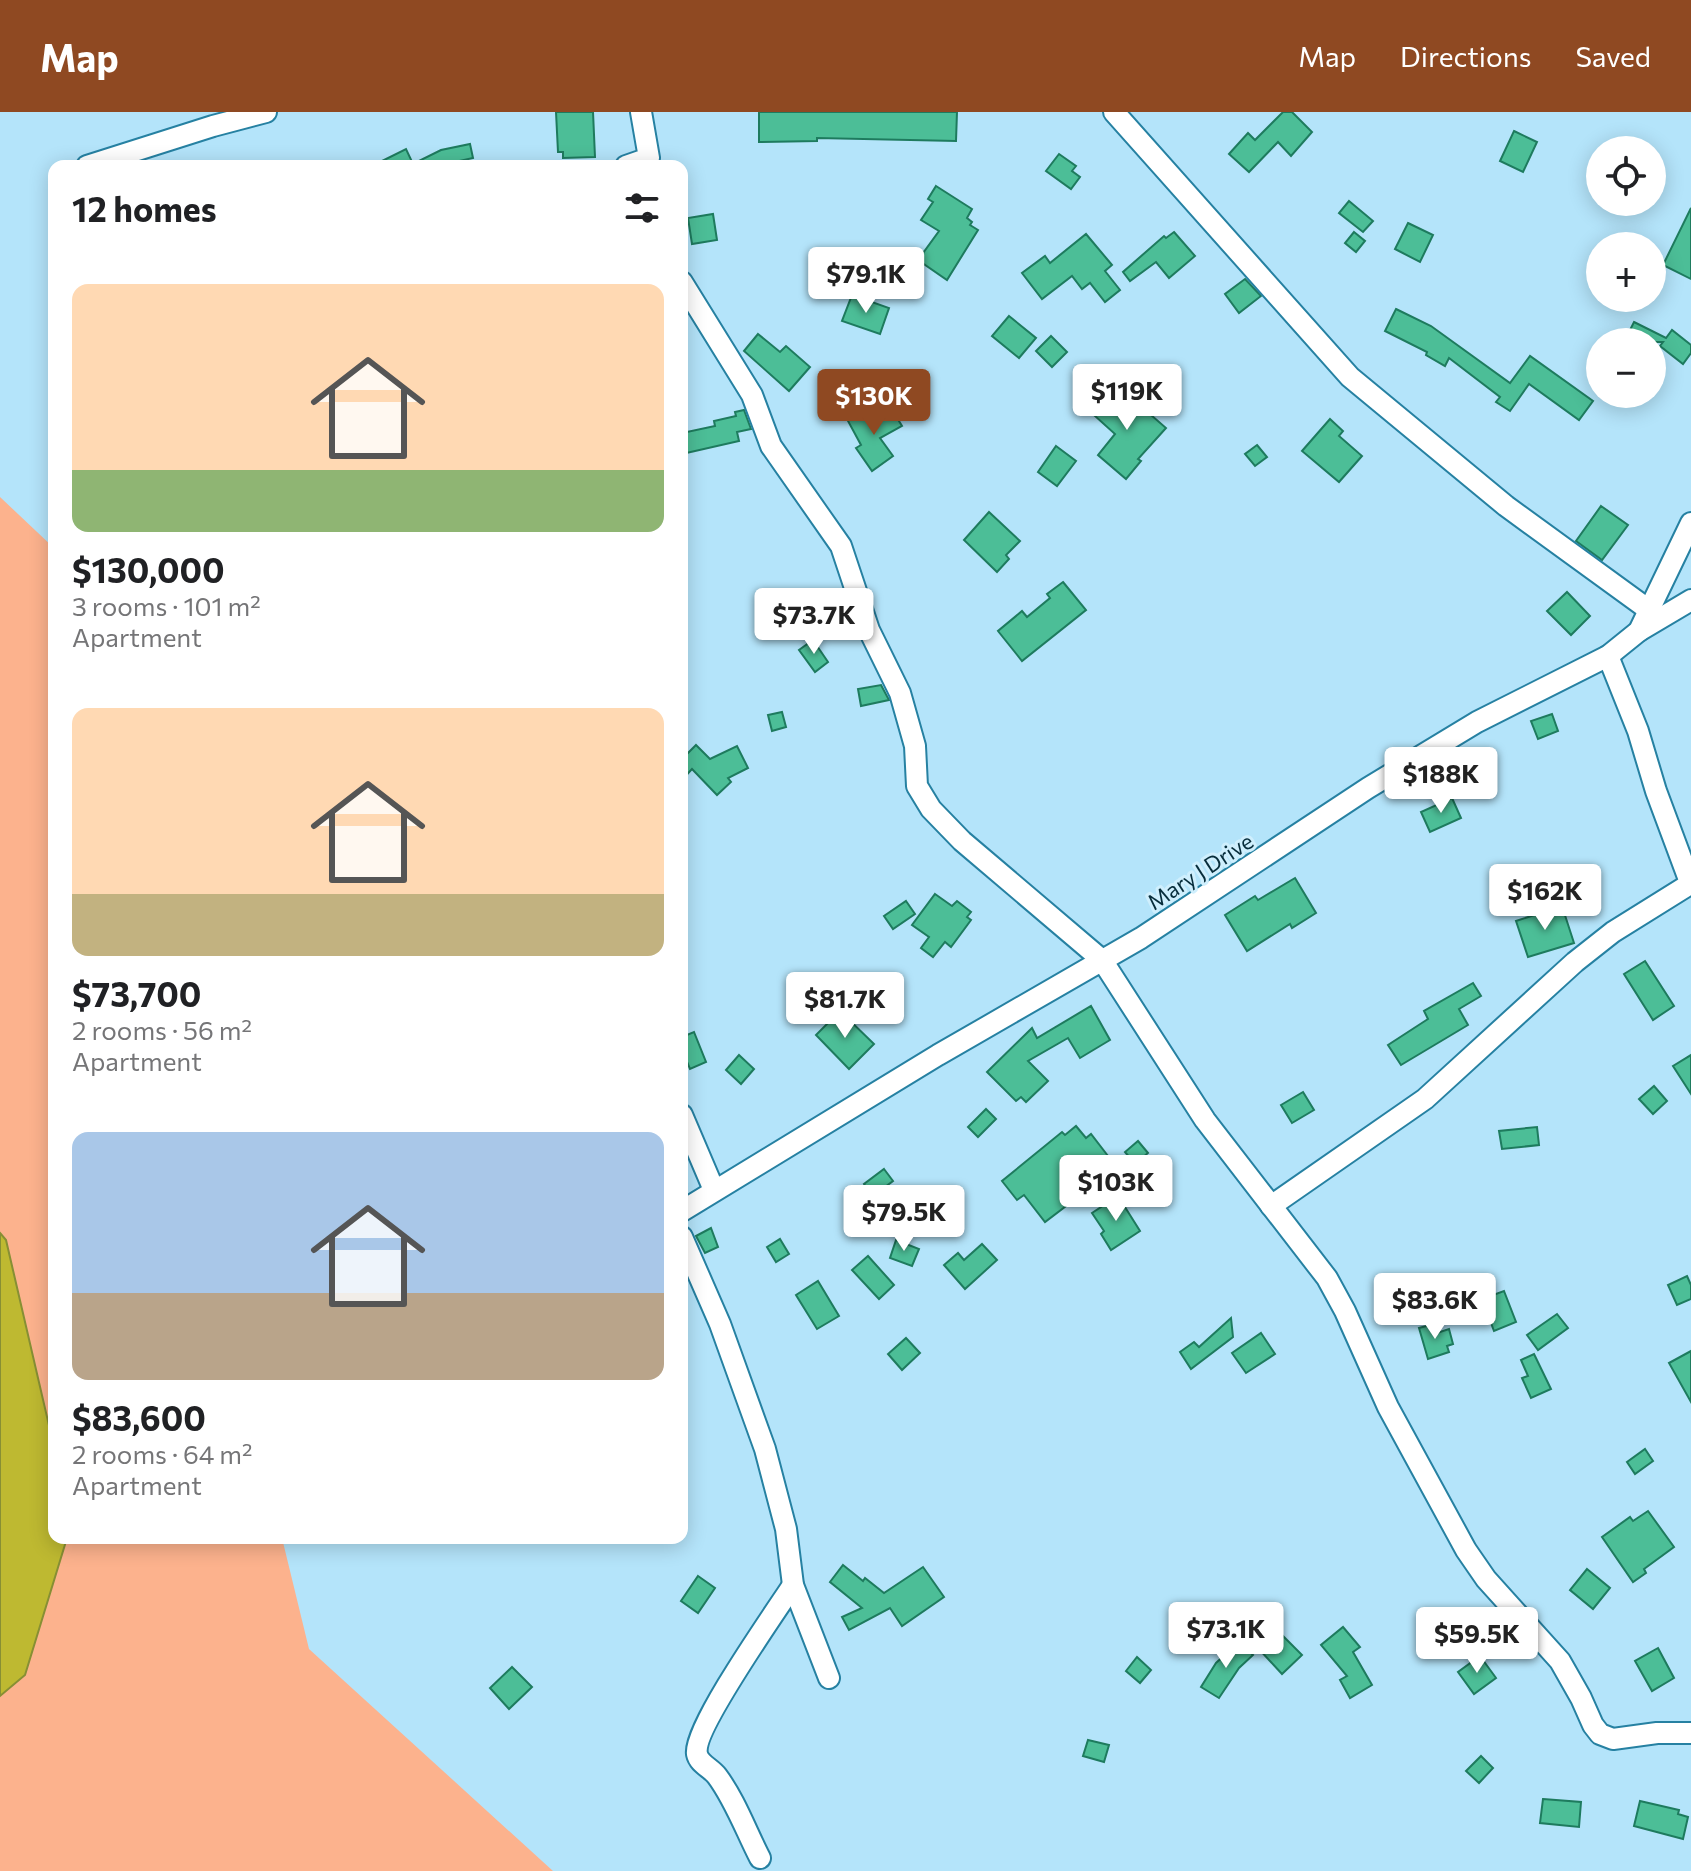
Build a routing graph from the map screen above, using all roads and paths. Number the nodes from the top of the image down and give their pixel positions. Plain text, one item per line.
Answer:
1 (266, 112) edge
2 (641, 112) edge
3 (1114, 112) edge
4 (106, 160) edge
5 (650, 160) edge
6 (688, 292) edge
7 (1691, 523) edge
8 (1691, 600) edge
9 (1649, 610) junction
10 (1639, 631) junction
11 (1608, 656) junction
12 (1691, 885) edge
13 (1102, 960) junction
14 (688, 1129) edge
15 (714, 1190) junction
16 (1271, 1206) junction
17 (688, 1207) edge
18 (688, 1251) edge
19 (793, 1585) junction
20 (829, 1678) dead end
21 (1691, 1733) edge
22 (760, 1858) dead end

1 - 4 street
2 - 5 street
3 - 9 street
6 - 13 street
7 - 9 street, Mary J Drive
8 - 10 street
9 - 10 street, Mary J Drive
10 - 11 street, Mary J Drive
11 - 12 street
11 - 13 street, Mary J Drive
12 - 16 street
13 - 15 street, Mary J Drive
13 - 16 street
14 - 15 street
15 - 17 street, Mary J Drive
16 - 21 street
18 - 19 street
19 - 20 street
19 - 22 street

